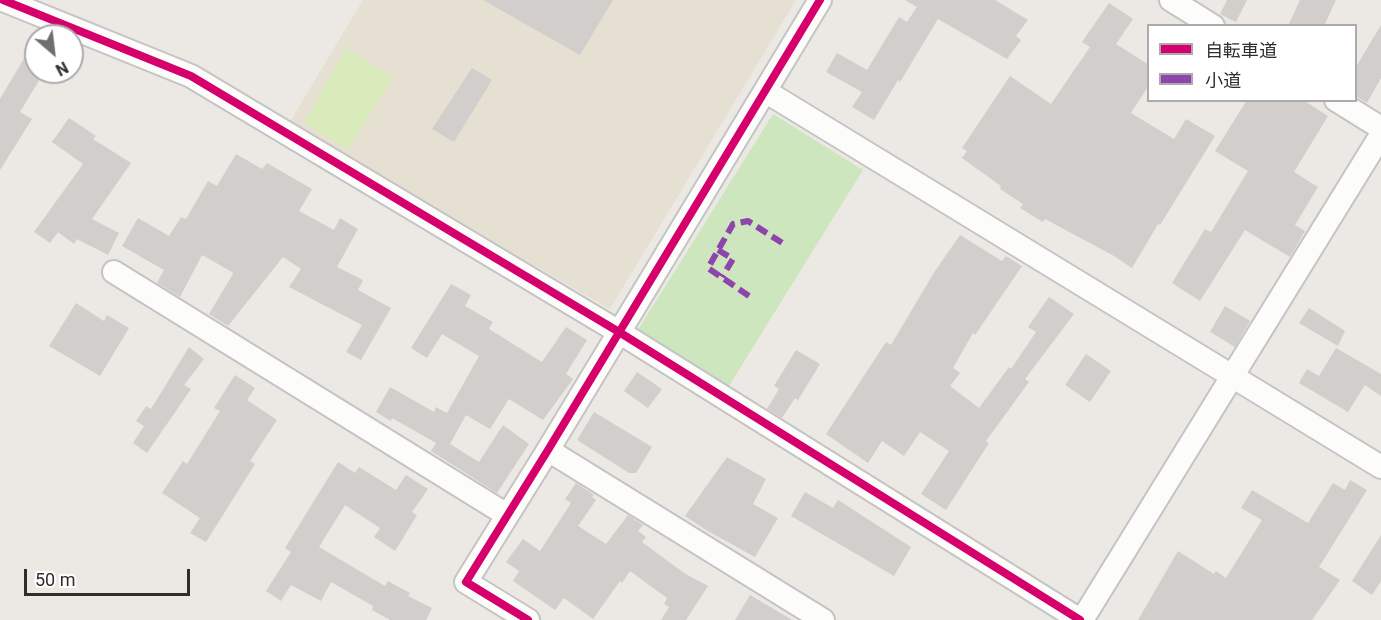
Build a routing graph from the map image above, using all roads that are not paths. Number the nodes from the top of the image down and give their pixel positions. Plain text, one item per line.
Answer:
1 (3, 0) edge
2 (820, 0) edge
3 (1171, 0) edge
4 (1210, 24) edge
5 (765, 91) junction
6 (1339, 102) edge
7 (1381, 128) edge
8 (1381, 135) edge
9 (114, 272) dead end
10 (619, 332) junction
11 (1233, 377) junction
12 (548, 450) junction
13 (1381, 467) edge
14 (507, 515) junction
15 (528, 620) edge
16 (823, 620) edge
17 (1081, 620) edge

1 - 10 street
2 - 5 street
3 - 4 street
5 - 10 street
5 - 11 street
6 - 7 street
8 - 11 street
9 - 14 street
10 - 12 street
10 - 17 street
11 - 13 street
11 - 17 street
12 - 14 street
12 - 16 street
14 - 15 street

